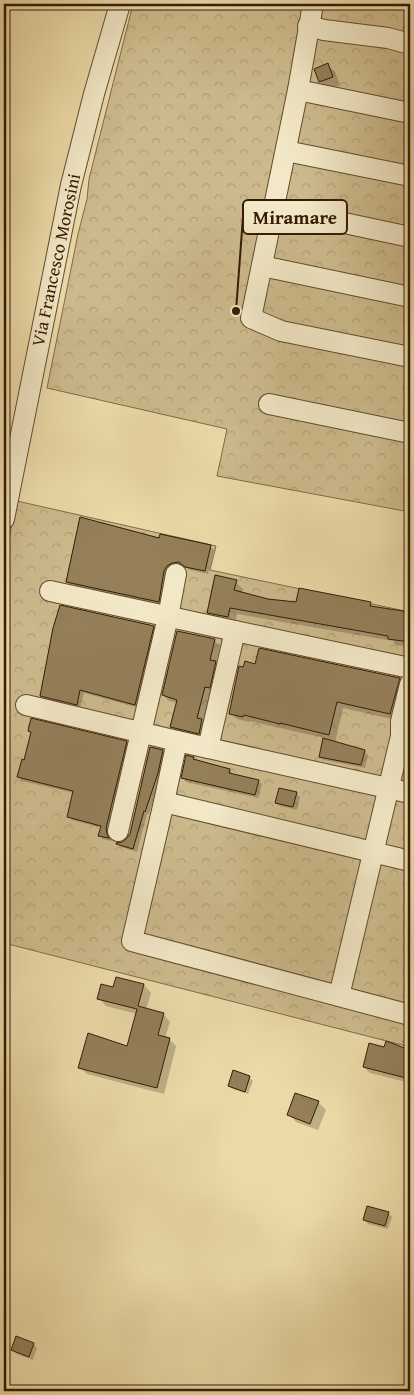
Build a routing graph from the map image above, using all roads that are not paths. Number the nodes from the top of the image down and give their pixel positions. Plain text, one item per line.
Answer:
1 (120, 4) edge
2 (313, 4) edge
3 (308, 26) junction
4 (410, 44) edge
5 (298, 90) junction
6 (410, 113) edge
7 (286, 151) junction
8 (410, 176) edge
9 (274, 208) junction
10 (410, 237) edge
11 (262, 266) junction
12 (410, 297) edge
13 (410, 357) edge
14 (268, 404) dead end
15 (410, 433) edge
16 (4, 519) edge
17 (176, 574) dead end
18 (50, 591) dead end
19 (168, 617) junction
20 (235, 631) junction
21 (410, 668) edge
22 (410, 684) edge
23 (26, 705) dead end
24 (141, 733) junction
25 (406, 737) edge
26 (177, 741) junction
27 (208, 748) junction
28 (389, 788) junction
29 (410, 793) edge
30 (164, 802) junction
31 (118, 830) dead end
32 (373, 852) junction
33 (410, 861) edge
34 (338, 996) junction
35 (410, 1015) edge

1 - 16 street, Via Francesco Morosini
2 - 3 street
3 - 4 street
3 - 5 street
5 - 6 street
5 - 7 street
7 - 8 street
7 - 9 street
9 - 10 street
9 - 11 street
11 - 12 street
11 - 13 street
14 - 15 street
17 - 19 street
18 - 19 street
19 - 20 street
19 - 24 street
20 - 21 street
20 - 27 street
22 - 25 street
23 - 24 street
24 - 26 street
24 - 31 street
25 - 28 street
26 - 27 street
26 - 30 street
27 - 28 street
28 - 29 street
28 - 32 street
30 - 32 street
30 - 34 street
32 - 33 street
32 - 34 street
34 - 35 street

